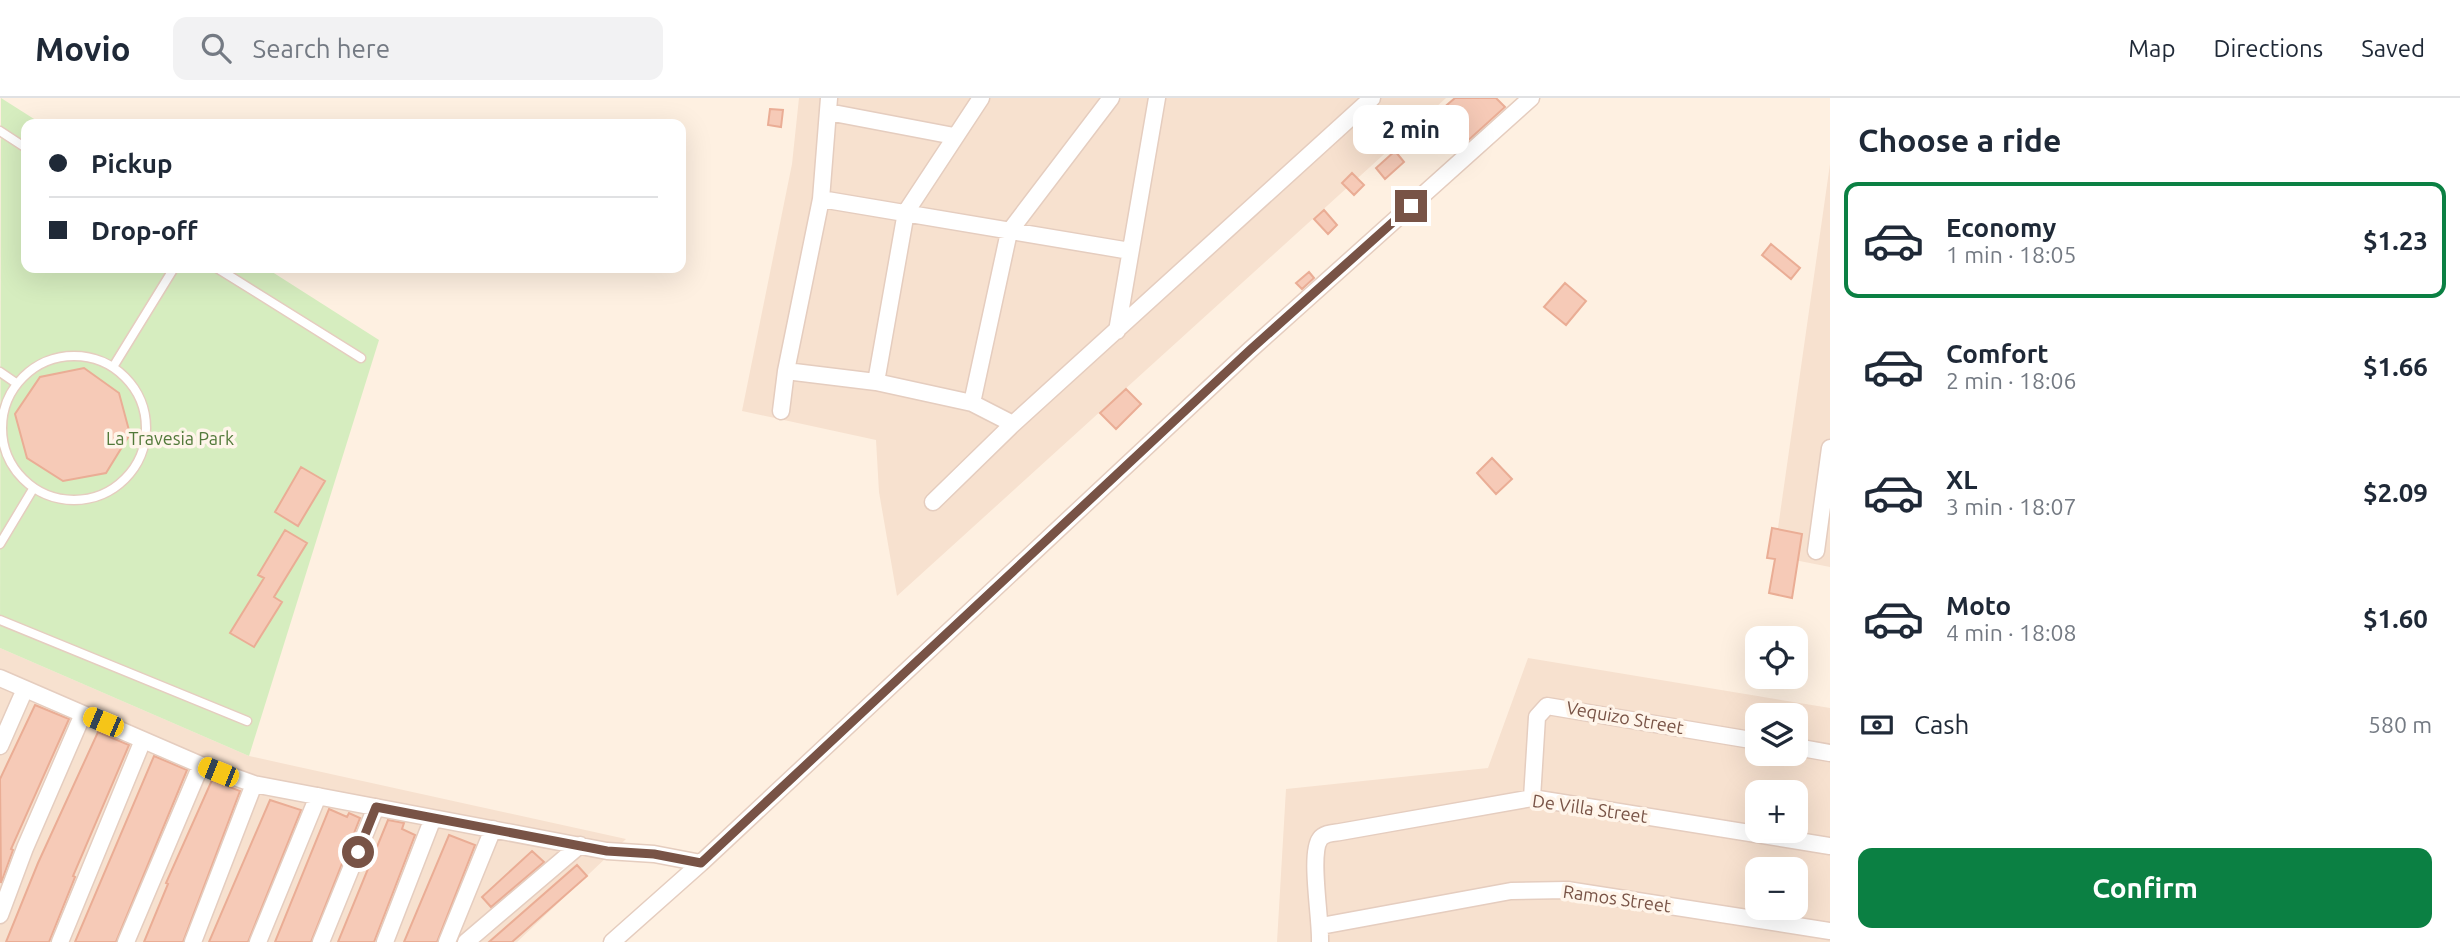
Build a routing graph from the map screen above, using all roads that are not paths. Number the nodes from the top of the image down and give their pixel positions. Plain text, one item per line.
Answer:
1 (981, 98) edge
2 (1111, 98) edge
3 (1157, 98) edge
4 (1372, 98) edge
5 (1531, 98) edge
6 (828, 105) edge
7 (0, 131) edge
8 (954, 136) junction
9 (21, 145) edge
10 (821, 200) junction
11 (906, 212) junction
12 (1009, 232) junction
13 (1130, 251) junction
14 (171, 273) edge
15 (225, 273) edge
16 (1117, 331) junction
17 (361, 358) dead end
18 (113, 367) junction
19 (786, 371) junction
20 (0, 372) edge
21 (877, 382) junction
22 (16, 383) junction
23 (4, 395) edge
24 (972, 402) junction
25 (781, 411) dead end
26 (1013, 425) junction
27 (1830, 447) edge
28 (33, 489) junction
29 (933, 502) dead end
30 (0, 544) edge
31 (1816, 551) dead end
32 (0, 621) edge
33 (0, 678) edge
34 (26, 689) junction
35 (83, 714) junction
36 (247, 721) dead end
37 (1745, 739) edge
38 (143, 740) junction
39 (0, 746) edge
40 (1808, 749) edge
41 (1830, 753) edge
42 (201, 765) junction
43 (254, 784) junction
44 (318, 796) junction
45 (1532, 798) junction
46 (376, 807) junction
47 (433, 818) junction
48 (493, 829) junction
49 (580, 845) junction
50 (1830, 846) edge
51 (701, 863) junction
52 (0, 915) edge
53 (1830, 931) edge
54 (1320, 934) edge
55 (60, 942) edge
56 (126, 942) edge
57 (193, 942) edge
58 (258, 942) edge
59 (321, 942) edge
60 (385, 942) edge
61 (447, 942) edge
62 (466, 942) edge
63 (612, 942) edge

1 - 8 street
2 - 12 street
3 - 13 street
4 - 16 street
5 - 51 street
6 - 8 street
6 - 10 street
7 - 9 lane
8 - 11 street
10 - 11 street
10 - 19 street
11 - 12 street
11 - 21 street
12 - 13 street
12 - 24 street
13 - 16 street
14 - 18 lane
15 - 17 lane
16 - 26 street
18 - 22 lane
18 - 28 lane
19 - 21 street
19 - 25 street
20 - 22 lane
21 - 24 street
22 - 23 lane
23 - 28 lane
24 - 26 street
26 - 29 street
27 - 31 street
28 - 30 lane
32 - 36 lane
33 - 34 street
34 - 35 street
34 - 39 street
35 - 38 street
35 - 52 street
37 - 45 street, Vequizo Street
38 - 42 street
38 - 55 street
40 - 41 street
42 - 43 street
42 - 56 street
43 - 44 street
43 - 57 street
44 - 46 street
44 - 58 street
45 - 50 street, De Villa Street
45 - 54 street, De Villa Street
46 - 47 street
46 - 59 street
47 - 48 street
47 - 60 street
48 - 49 street
48 - 61 street
49 - 51 street
49 - 62 street
51 - 63 street
53 - 54 street, Ramos Street

